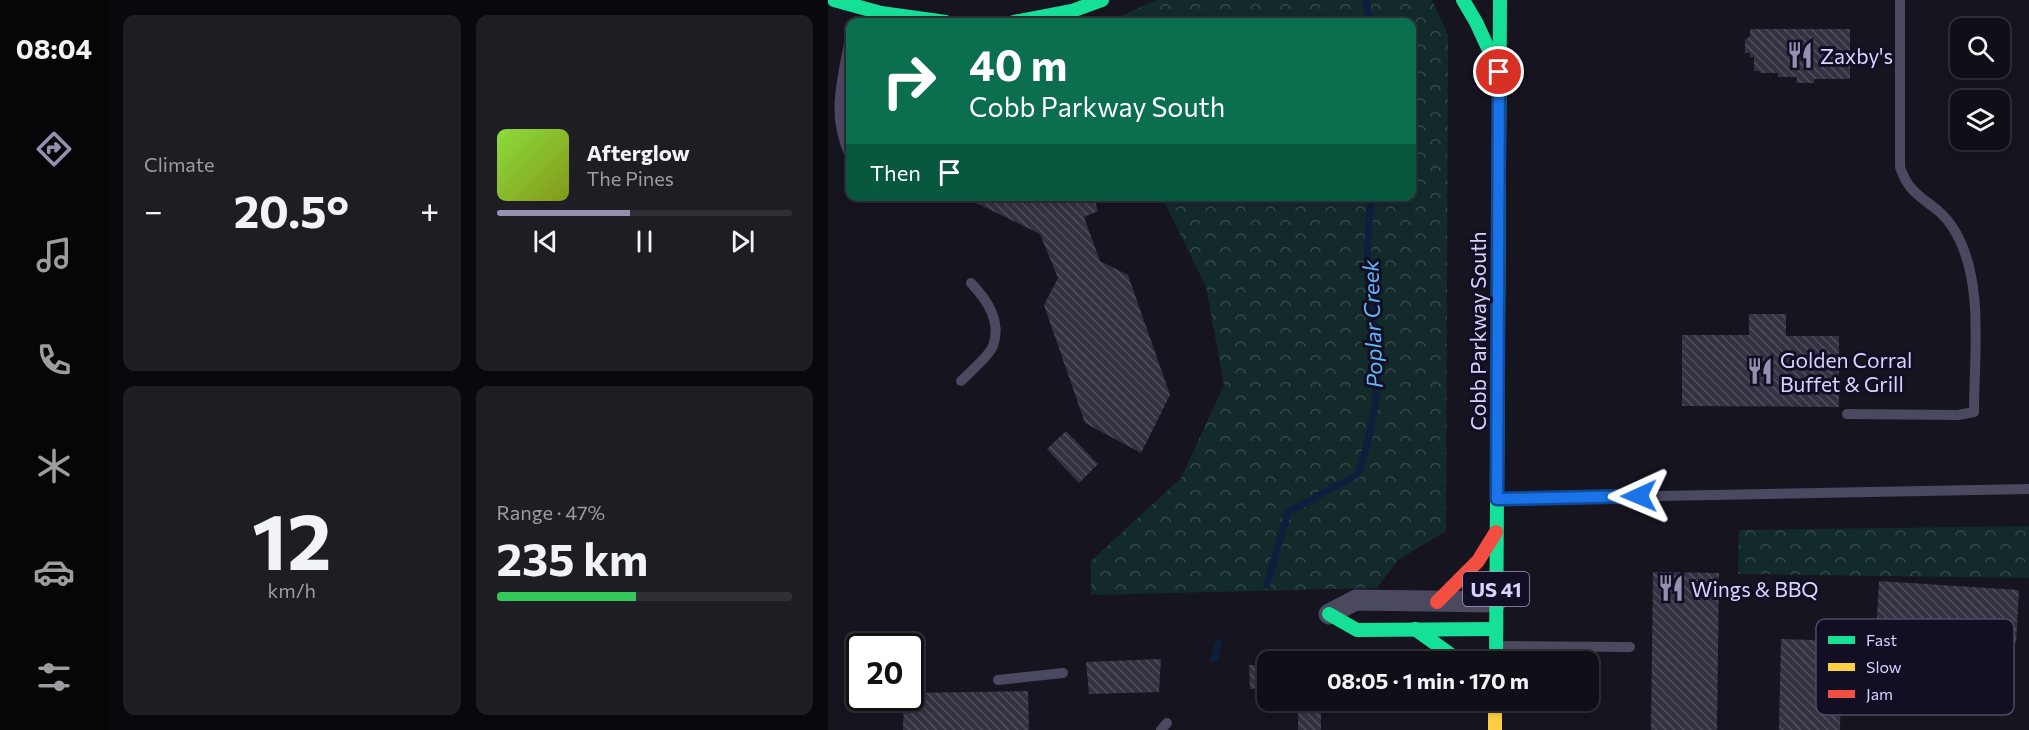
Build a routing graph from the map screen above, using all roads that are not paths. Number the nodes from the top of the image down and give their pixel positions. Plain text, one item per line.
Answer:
1 (834, 0) edge
2 (1102, 0) edge
3 (1463, 0) edge
4 (1500, 0) edge
5 (1900, 0) edge
6 (858, 7) edge
7 (917, 18) edge
8 (1035, 18) edge
9 (846, 60) edge
10 (1499, 72) junction
11 (841, 129) junction
12 (828, 134) edge
13 (846, 144) edge
14 (971, 283) dead end
15 (961, 381) dead end
16 (1847, 414) dead end
17 (2029, 489) edge
18 (1497, 499) junction
19 (1497, 531) junction
20 (1437, 602) junction
21 (1496, 602) junction
22 (1329, 614) joint
23 (1415, 629) junction
24 (1496, 629) junction
25 (1496, 646) junction
26 (1630, 647) dead end
27 (1446, 651) edge
28 (1496, 651) edge
29 (1063, 673) dead end
30 (998, 680) dead end
31 (1495, 711) edge
32 (1497, 728) edge

1 - 6 main road
2 - 8 main road
3 - 10 main road
4 - 10 main road, Cobb Parkway South / US 41
5 - 16 lane
6 - 7 main road
9 - 11 lane
10 - 18 main road, Cobb Parkway South / US 41
11 - 12 lane
11 - 13 lane
14 - 15 lane
17 - 18 lane
18 - 19 main road, Cobb Parkway South / US 41
19 - 20 main road
19 - 21 main road, Cobb Parkway South / US 41
20 - 21 street
20 - 22 street
21 - 24 main road, Cobb Parkway South / US 41
22 - 23 main road
23 - 24 main road
23 - 27 main road
24 - 25 main road, Cobb Parkway South / US 41
25 - 26 lane
25 - 28 main road, Cobb Parkway South / US 41
29 - 30 lane
31 - 32 main road

